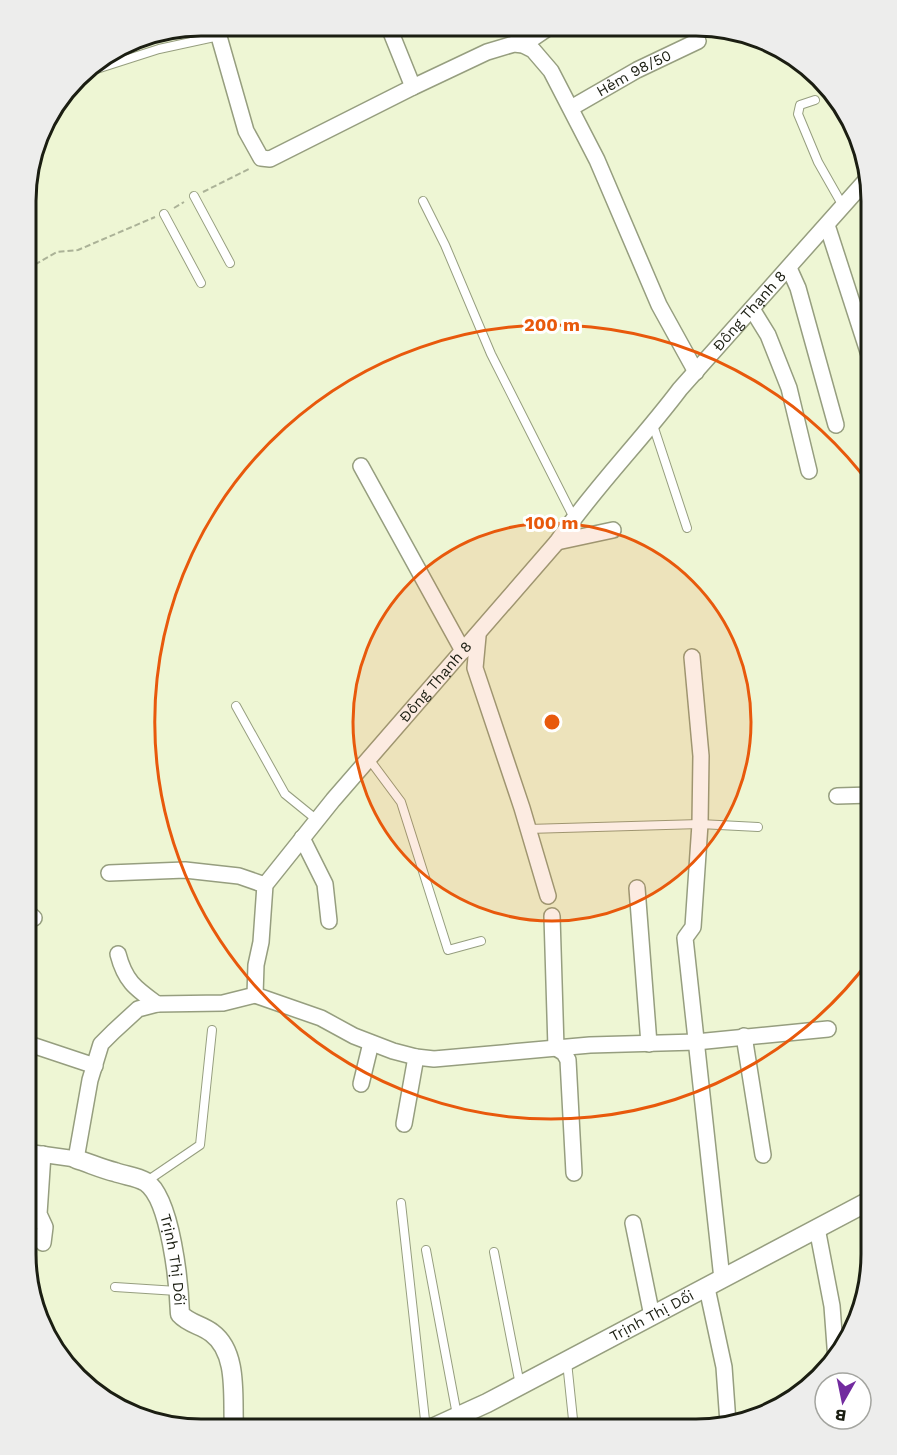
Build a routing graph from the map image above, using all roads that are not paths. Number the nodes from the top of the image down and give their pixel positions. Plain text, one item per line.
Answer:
1 (202, 36) edge
2 (219, 36) edge
3 (392, 36) edge
4 (520, 36) edge
5 (536, 36) edge
6 (698, 41) dead end
7 (523, 45) junction
8 (107, 66) edge
9 (413, 87) junction
10 (814, 100) dead end
11 (571, 108) junction
12 (860, 186) edge
13 (194, 196) road end
14 (423, 201) dead end
15 (843, 206) junction
16 (164, 214) road end
17 (827, 225) junction
18 (230, 263) dead end
19 (789, 268) junction
20 (201, 283) dead end
21 (753, 309) junction
22 (861, 328) edge
23 (696, 372) junction
24 (653, 425) junction
25 (836, 425) dead end
26 (361, 466) dead end
27 (809, 471) dead end
28 (574, 518) junction
29 (687, 528) dead end
30 (613, 530) dead end
31 (557, 543) junction
32 (478, 636) junction
33 (463, 651) junction
34 (692, 657) dead end
35 (236, 706) dead end
36 (369, 759) junction
37 (861, 795) edge
38 (837, 796) dead end
39 (317, 820) junction
40 (700, 824) junction
41 (758, 827) dead end
42 (528, 830) junction
43 (302, 838) junction
44 (109, 873) dead end
45 (265, 885) junction
46 (637, 888) dead end
47 (548, 896) dead end
48 (552, 916) dead end
49 (329, 921) dead end
50 (481, 941) dead end
51 (118, 954) dead end
52 (255, 995) junction
53 (157, 1004) junction
54 (828, 1029) dead end
55 (212, 1030) dead end
56 (744, 1036) junction
57 (696, 1042) junction
58 (371, 1043) junction
59 (649, 1044) junction
60 (36, 1046) edge
61 (556, 1048) junction
62 (416, 1057) junction
63 (95, 1066) junction
64 (362, 1084) dead end
65 (404, 1124) dead end
66 (36, 1153) edge
67 (43, 1154) junction
68 (764, 1155) dead end
69 (76, 1159) junction
70 (574, 1173) dead end
71 (146, 1182) junction
72 (401, 1203) dead end
73 (861, 1205) edge
74 (633, 1223) dead end
75 (817, 1228) junction
76 (43, 1243) dead end
77 (426, 1250) dead end
78 (494, 1252) dead end
79 (714, 1283) junction
80 (115, 1287) dead end
81 (179, 1291) junction
82 (652, 1316) junction
83 (835, 1343) edge
84 (567, 1361) junction
85 (520, 1384) junction
86 (458, 1416) junction
87 (728, 1416) edge
88 (234, 1419) edge
89 (427, 1419) edge
90 (451, 1419) edge
91 (574, 1419) edge

1 - 8 lane
2 - 9 street
3 - 9 street
4 - 7 street
5 - 7 street
6 - 11 street, Hẻm 98/50
7 - 9 street
7 - 11 street
10 - 15 lane
11 - 23 street
12 - 15 street, Đông Thạnh 8
13 - 18 lane
14 - 28 lane
15 - 17 street, Đông Thạnh 8
16 - 20 lane
17 - 19 street, Đông Thạnh 8
17 - 22 street
19 - 21 street, Đông Thạnh 8
19 - 25 street
21 - 23 street, Đông Thạnh 8
21 - 27 street
23 - 24 street, Đông Thạnh 8
24 - 28 street, Đông Thạnh 8
24 - 29 lane
26 - 33 street
28 - 31 street, Đông Thạnh 8
30 - 31 street
31 - 32 street, Đông Thạnh 8
32 - 33 street, Đông Thạnh 8
32 - 42 street
33 - 36 street, Đông Thạnh 8
34 - 40 street
35 - 39 lane
36 - 39 street, Đông Thạnh 8
36 - 50 lane
37 - 38 street
39 - 43 street, Đông Thạnh 8
40 - 41 lane
40 - 42 lane
40 - 57 street
42 - 47 street
43 - 45 street, Đông Thạnh 8
43 - 49 street
44 - 45 street
45 - 52 street
46 - 59 street
48 - 61 street
51 - 53 street
52 - 53 street
52 - 58 street
53 - 63 street
54 - 56 street
55 - 71 lane
56 - 57 street
56 - 68 street
57 - 59 street
57 - 79 street
58 - 62 street
58 - 64 street
59 - 61 street
60 - 63 street
61 - 62 street
61 - 70 street
62 - 65 street
63 - 69 street
66 - 67 street
67 - 69 street
67 - 76 street
69 - 71 street
71 - 81 street, Trịnh Thị Dối
72 - 89 lane
73 - 75 street, Trịnh Thị Dối
74 - 82 street
75 - 79 street, Trịnh Thị Dối
75 - 83 street
77 - 86 lane
78 - 85 lane
79 - 82 street, Trịnh Thị Dối
79 - 87 street
80 - 81 lane
81 - 88 street, Trịnh Thị Dối
82 - 84 street, Trịnh Thị Dối
84 - 85 street, Trịnh Thị Dối
84 - 91 lane
85 - 86 street, Trịnh Thị Dối
86 - 90 street, Trịnh Thị Dối

